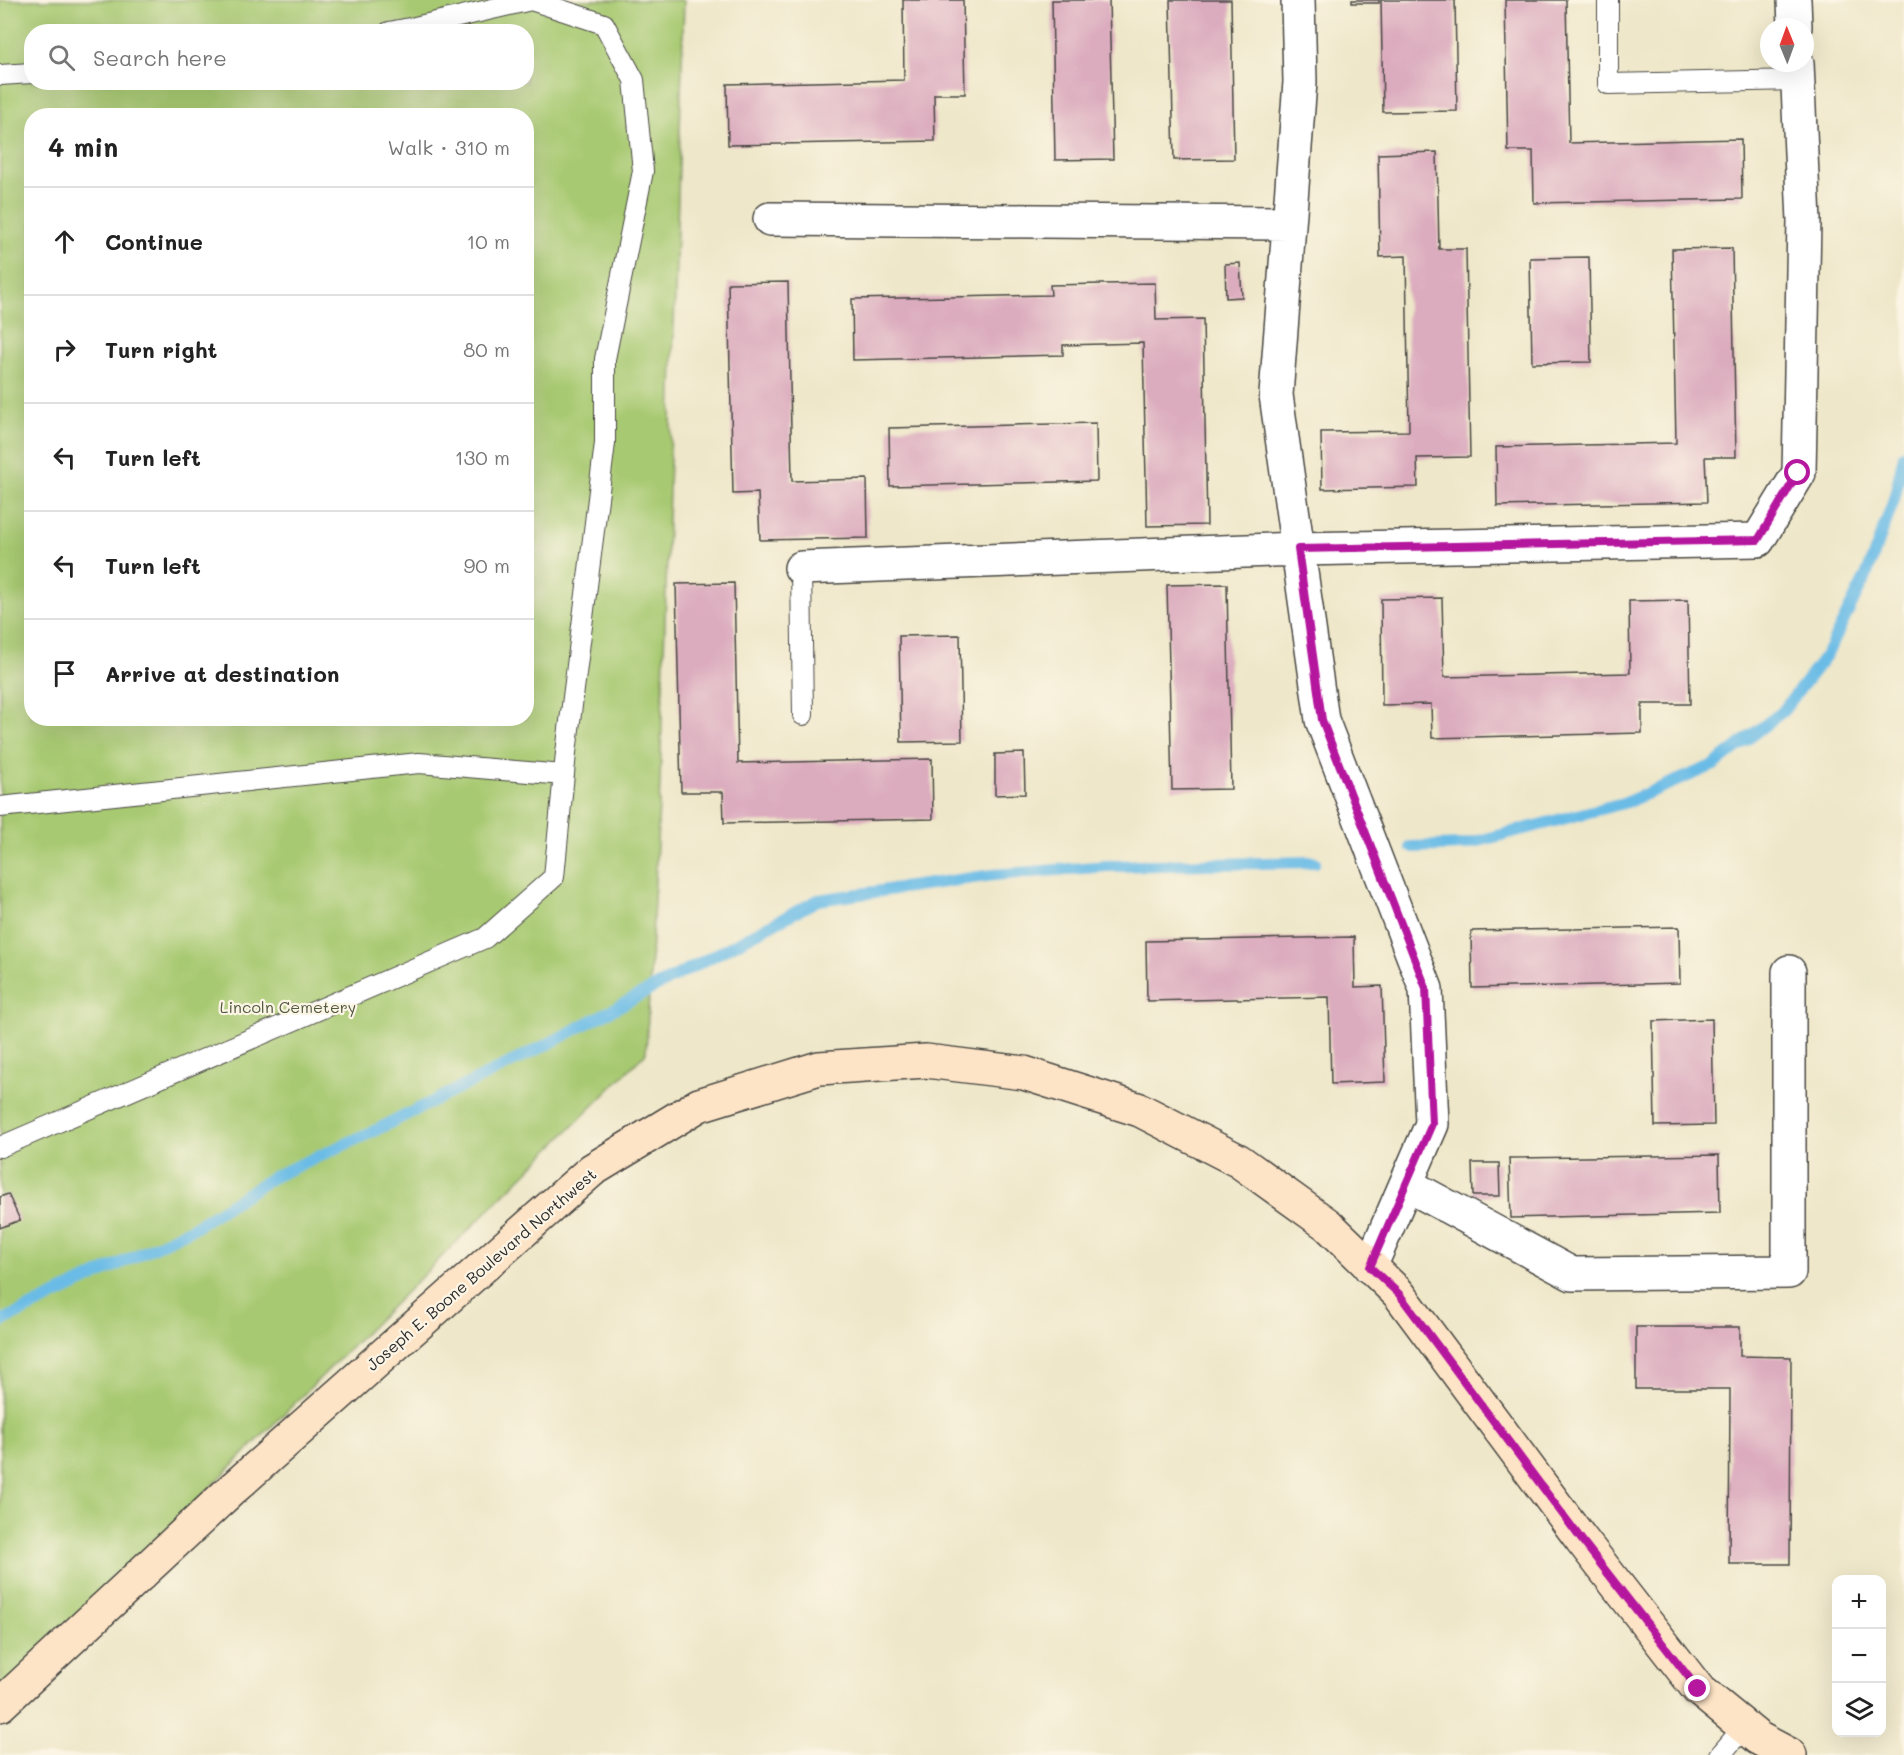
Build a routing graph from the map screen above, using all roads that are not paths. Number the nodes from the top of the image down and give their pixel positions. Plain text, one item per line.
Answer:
1 (531, 0) edge
2 (1298, 0) edge
3 (1608, 0) edge
4 (1794, 0) edge
5 (1795, 18) edge
6 (428, 24) edge
7 (1782, 72) edge
8 (1797, 72) edge
9 (24, 74) edge
10 (0, 75) edge
11 (770, 219) dead end
12 (1289, 223) junction
13 (1298, 549) junction
14 (801, 568) joint
15 (803, 715) dead end
16 (564, 775) junction
17 (0, 807) edge
18 (1789, 972) dead end
19 (0, 1147) edge
20 (1406, 1184) junction
21 (1370, 1267) junction
22 (0, 1705) edge
23 (1744, 1726) junction
24 (1720, 1755) edge
25 (1790, 1755) edge

1 - 6 lane
1 - 16 lane
2 - 12 street
3 - 7 lane
4 - 5 street
8 - 13 street
9 - 10 lane
11 - 12 street
12 - 13 street
13 - 14 street
13 - 20 street
14 - 15 lane
16 - 17 lane
16 - 19 lane
18 - 20 street
20 - 21 street
21 - 22 main road, Joseph E. Boone Boulevard Northwest
21 - 23 main road, Joseph E. Boone Boulevard Northwest
23 - 24 lane
23 - 25 main road, Joseph E. Boone Boulevard Northwest

